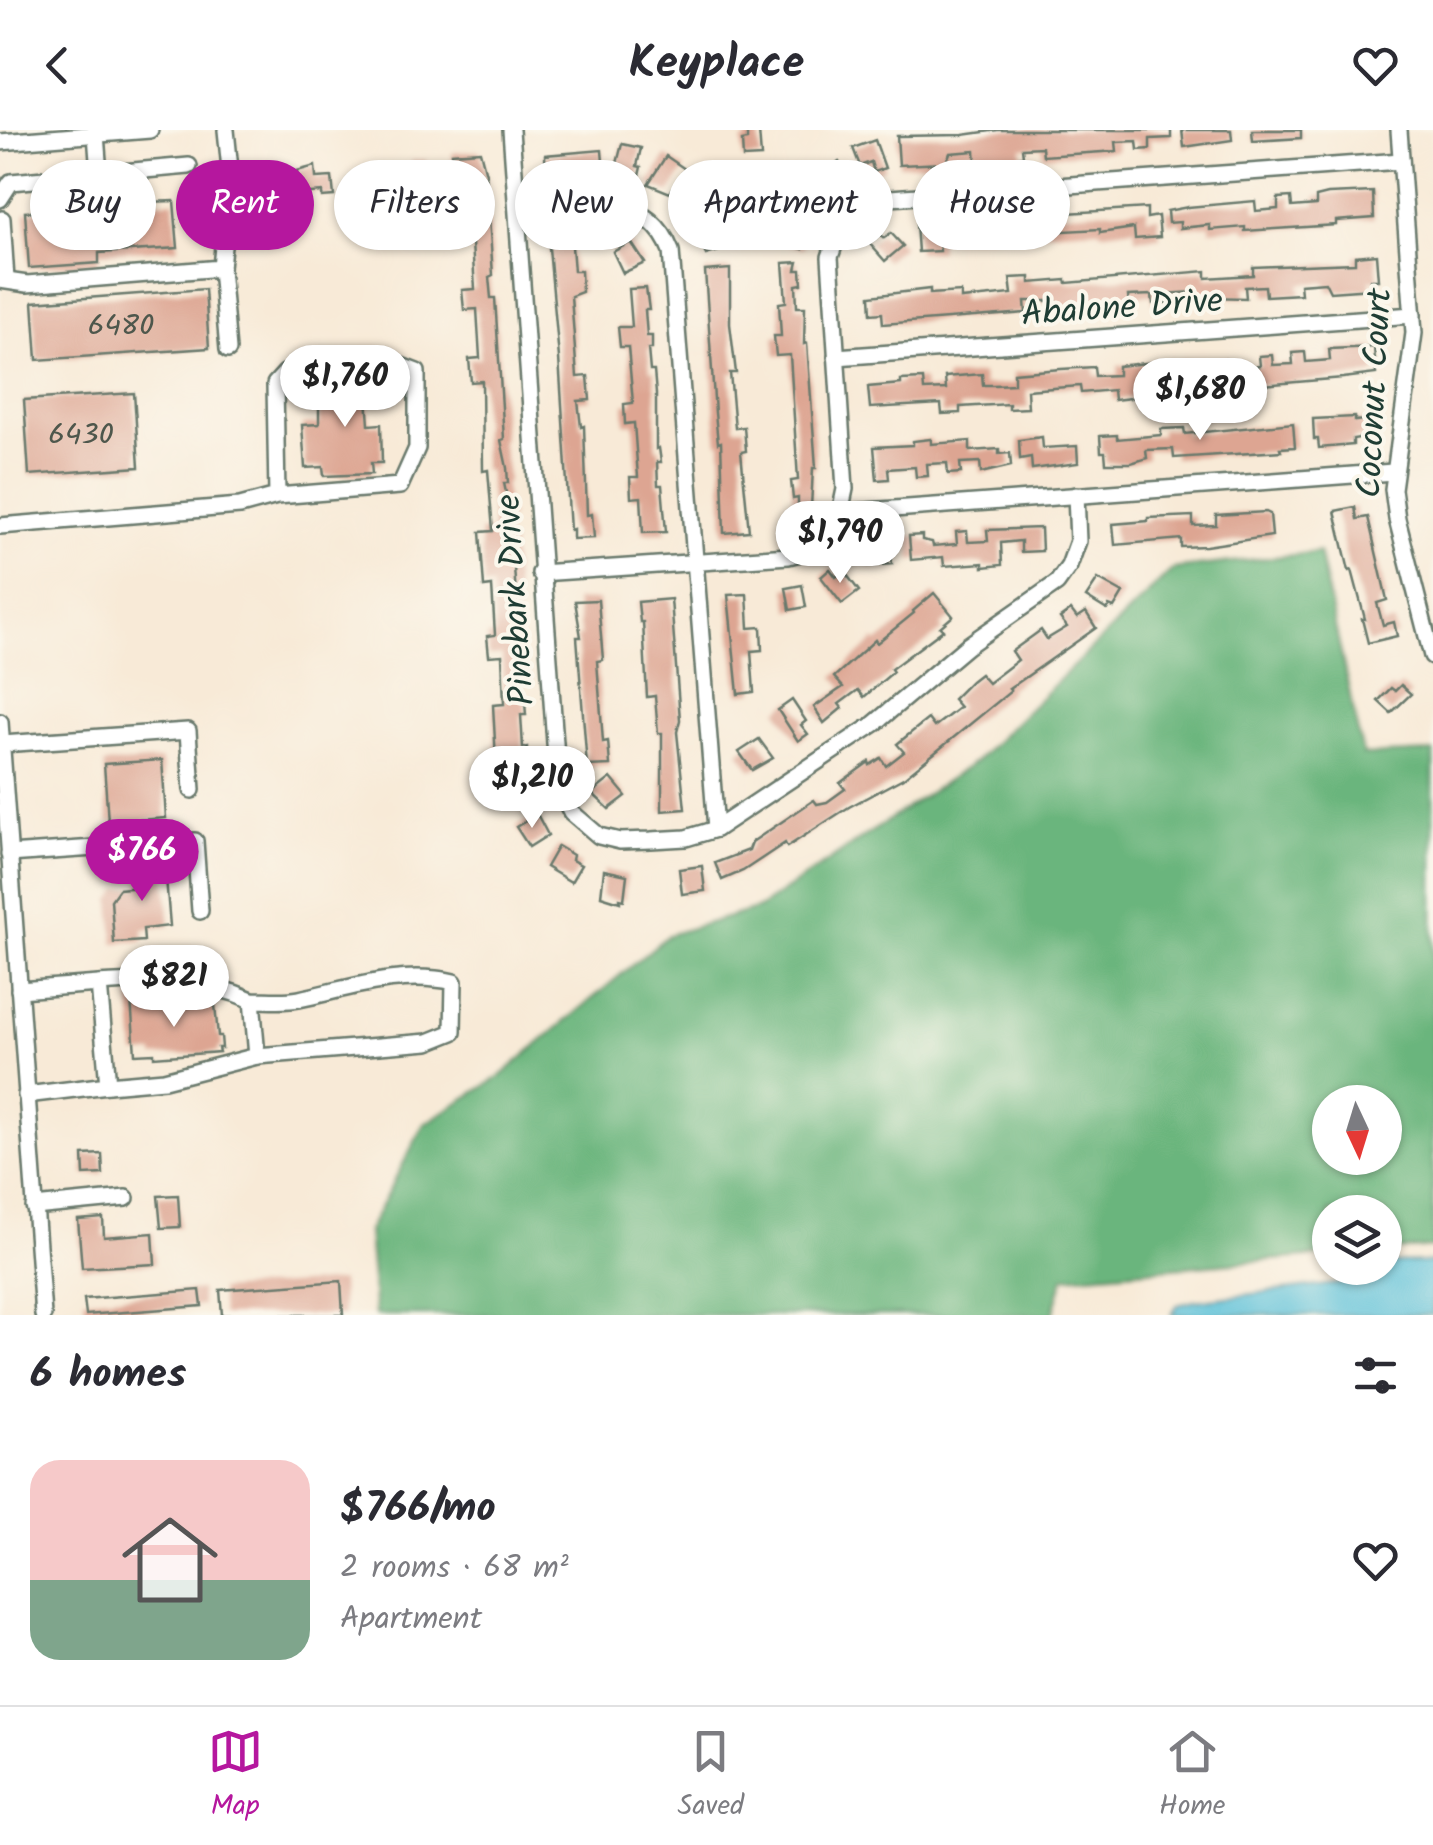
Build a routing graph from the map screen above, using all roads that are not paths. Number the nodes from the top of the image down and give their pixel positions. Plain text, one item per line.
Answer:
1 (150, 130) edge
2 (226, 130) edge
3 (510, 130) edge
4 (1399, 130) edge
5 (96, 134) junction
6 (0, 142) edge
7 (98, 160) edge
8 (1402, 161) junction
9 (30, 180) edge
10 (515, 186) edge
11 (0, 199) edge
12 (2, 219) edge
13 (648, 219) edge
14 (520, 250) edge
15 (221, 268) junction
16 (3, 280) edge
17 (1413, 315) junction
18 (228, 350) dead end
19 (836, 357) junction
20 (1394, 472) junction
21 (1076, 495) junction
22 (277, 496) junction
23 (840, 512) junction
24 (0, 526) edge
25 (696, 564) junction
26 (540, 573) junction
27 (1432, 656) edge
28 (0, 722) edge
29 (2, 744) edge
30 (192, 790) dead end
31 (716, 829) junction
32 (10, 854) junction
33 (200, 911) dead end
34 (99, 984) junction
35 (19, 990) junction
36 (252, 1000) junction
37 (257, 1056) junction
38 (108, 1084) junction
39 (26, 1095) junction
40 (126, 1198) dead end
41 (34, 1207) junction
42 (42, 1315) edge

1 - 5 street
2 - 15 street
3 - 10 street, Pinebark Drive
4 - 8 street, Coconut Court
5 - 6 street
5 - 7 street
8 - 17 street, Coconut Court
8 - 19 street
9 - 11 street
12 - 16 street
13 - 25 street
14 - 26 street, Pinebark Drive
15 - 16 street
15 - 18 street
17 - 19 street, Abalone Drive
17 - 20 street, Coconut Court
19 - 23 street
20 - 21 street
20 - 27 street, Coconut Court
21 - 23 street
21 - 31 street, Pinebark Drive
22 - 22 street
22 - 24 street
23 - 25 street
25 - 26 street
25 - 31 street
26 - 31 street, Pinebark Drive
28 - 29 street
29 - 30 street
29 - 32 street
32 - 33 street
32 - 35 street
34 - 35 street
34 - 36 street
34 - 38 street
35 - 39 street
36 - 37 street
36 - 37 street
37 - 38 street
38 - 39 street
39 - 41 street
40 - 41 street
41 - 42 street

